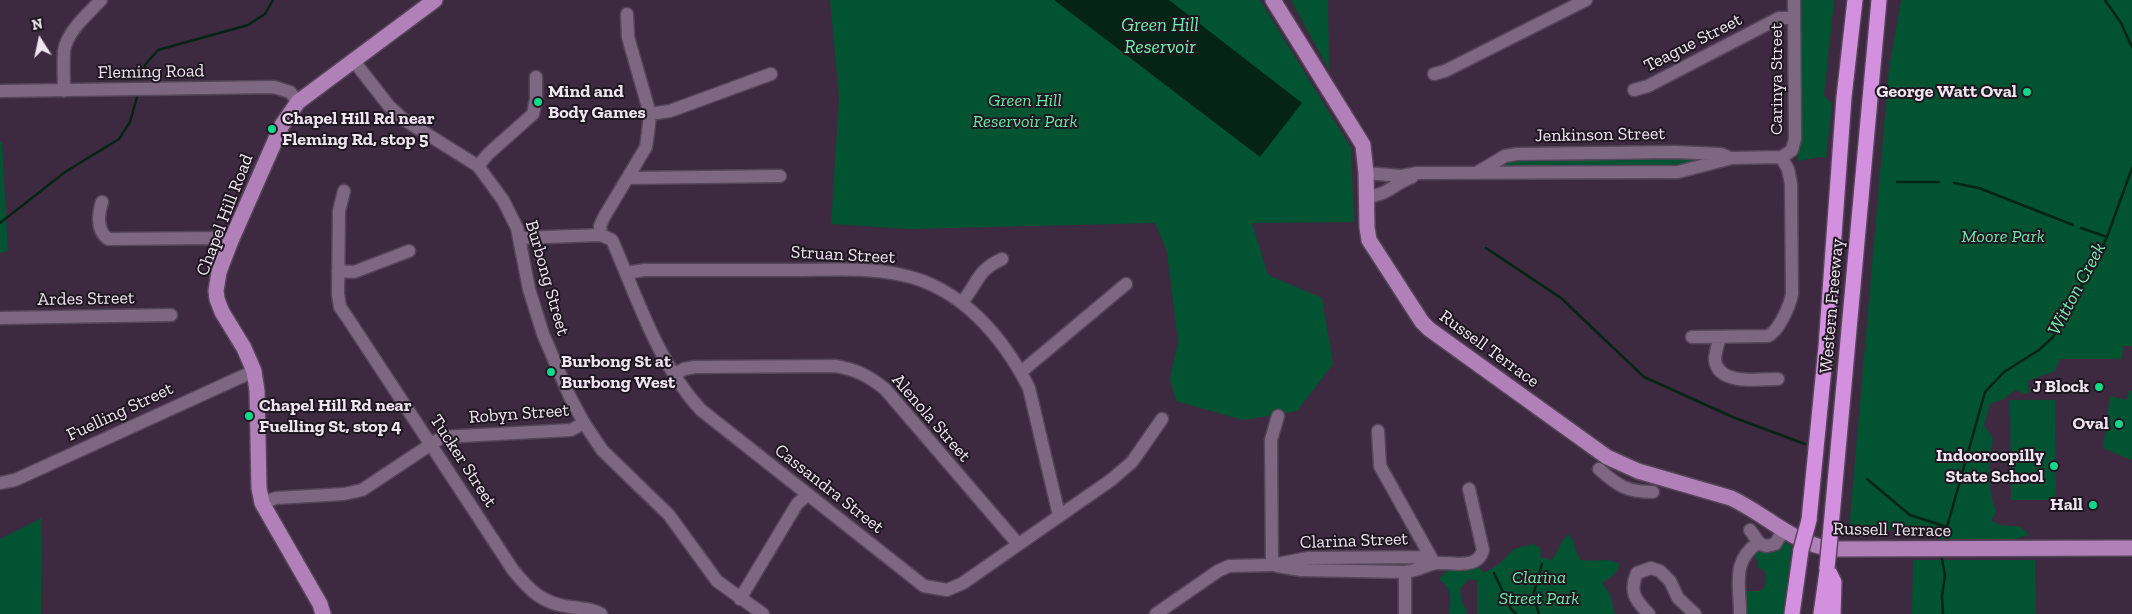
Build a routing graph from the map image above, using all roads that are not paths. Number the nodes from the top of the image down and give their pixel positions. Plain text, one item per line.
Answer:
1 (101, 0) edge
2 (435, 0) edge
3 (1273, 0) edge
4 (1586, 0) edge
5 (1794, 0) edge
6 (1855, 0) edge
7 (1879, 0) edge
8 (626, 14) dead end
9 (1794, 18) junction
10 (353, 60) junction
11 (771, 74) dead end
12 (1434, 74) dead end
13 (536, 77) dead end
14 (1634, 90) dead end
15 (0, 91) edge
16 (64, 91) junction
17 (298, 102) junction
18 (650, 114) junction
19 (1784, 156) junction
20 (1732, 158) junction
21 (478, 166) junction
22 (1366, 173) junction
23 (1429, 173) junction
24 (1473, 173) junction
25 (780, 176) dead end
26 (628, 178) junction
27 (344, 191) dead end
28 (1366, 197) junction
29 (102, 202) dead end
30 (600, 235) junction
31 (520, 238) junction
32 (230, 243) junction
33 (409, 251) dead end
34 (1002, 259) dead end
35 (338, 271) junction
36 (627, 273) junction
37 (1126, 284) dead end
38 (962, 302) junction
39 (172, 315) dead end
40 (0, 318) edge
41 (1692, 337) dead end
42 (1720, 337) junction
43 (254, 371) junction
44 (1021, 372) junction
45 (674, 375) junction
46 (1778, 379) dead end
47 (1278, 416) dead end
48 (1162, 419) dead end
49 (584, 423) junction
50 (1378, 430) dead end
51 (432, 444) junction
52 (1599, 469) dead end
53 (1638, 471) junction
54 (0, 483) edge
55 (1468, 489) dead end
56 (1631, 491) junction
57 (1653, 492) dead end
58 (806, 495) junction
59 (262, 503) junction
60 (1059, 515) junction
61 (1750, 530) dead end
62 (1783, 531) junction
63 (1759, 542) junction
64 (1018, 544) junction
65 (2132, 548) edge
66 (1432, 560) junction
67 (1272, 565) junction
68 (1802, 566) junction
69 (1827, 568) junction
70 (1405, 572) junction
71 (740, 599) junction
72 (760, 613) edge
73 (323, 614) edge
74 (601, 614) edge
75 (1156, 614) edge
76 (1405, 614) edge
77 (1649, 614) edge
78 (1695, 614) edge
79 (1740, 614) edge
80 (1792, 614) edge
81 (1801, 614) edge
82 (1821, 614) edge
83 (1833, 614) edge

1 - 16 street
2 - 10 main road, Chapel Hill Road
3 - 22 main road, Russell Terrace
4 - 12 street
5 - 9 street, Carinya Street
6 - 68 highway, Western Freeway, bridge
7 - 69 highway, Western Freeway, bridge
8 - 18 street
9 - 14 street, Teague Street
9 - 19 street, Carinya Street
10 - 17 main road, Chapel Hill Road
10 - 21 street, Burbong Street
11 - 18 street
13 - 21 street
15 - 16 street, Fleming Road
16 - 17 street, Fleming Road
17 - 32 main road, Chapel Hill Road
18 - 26 street
19 - 20 street, Jenkinson Street
19 - 42 street, Carinya Street
20 - 24 street, Jenkinson Street
20 - 24 street, Jenkinson Street
21 - 31 street, Burbong Street
22 - 23 street, Jenkinson Street
22 - 28 main road, Russell Terrace
23 - 24 street, Jenkinson Street
23 - 28 street, Jenkinson Street
25 - 26 street
26 - 30 street
27 - 35 street, Tucker Street
28 - 53 main road, Russell Terrace
29 - 32 street
30 - 31 street
30 - 36 street, Cassandra Street
31 - 49 street, Burbong Street
32 - 43 main road, Chapel Hill Road
33 - 35 street
34 - 38 street
35 - 51 street, Tucker Street
36 - 38 street, Struan Street
36 - 45 street, Cassandra Street
37 - 44 street
38 - 44 street, Struan Street
39 - 40 street, Ardes Street
41 - 42 street
42 - 46 street
43 - 54 street, Fuelling Street
43 - 59 main road, Chapel Hill Road
44 - 60 street, Struan Street
45 - 58 street, Cassandra Street
45 - 64 street, Alenola Street
47 - 67 street
48 - 60 street, Cassandra Street
49 - 51 street, Robyn Street
49 - 71 street, Burbong Street
50 - 66 street
51 - 59 street, Robyn Street
51 - 74 street, Tucker Street
52 - 56 street
53 - 56 street
53 - 62 main road, Russell Terrace
55 - 66 street, Clarina Street
56 - 57 street
58 - 64 street, Cassandra Street
58 - 71 street
59 - 73 main road, Chapel Hill Road
60 - 64 street, Cassandra Street
61 - 63 street
62 - 63 street
62 - 65 main road, Russell Terrace
63 - 79 street
66 - 67 street, Clarina Street
66 - 70 street, Clarina Street
67 - 70 street, Clarina Street
67 - 75 street, Clarina Street
68 - 80 highway
68 - 81 highway, Western Freeway
69 - 82 highway, Western Freeway
69 - 83 highway
70 - 76 street
71 - 72 street, Burbong Street
77 - 78 street

